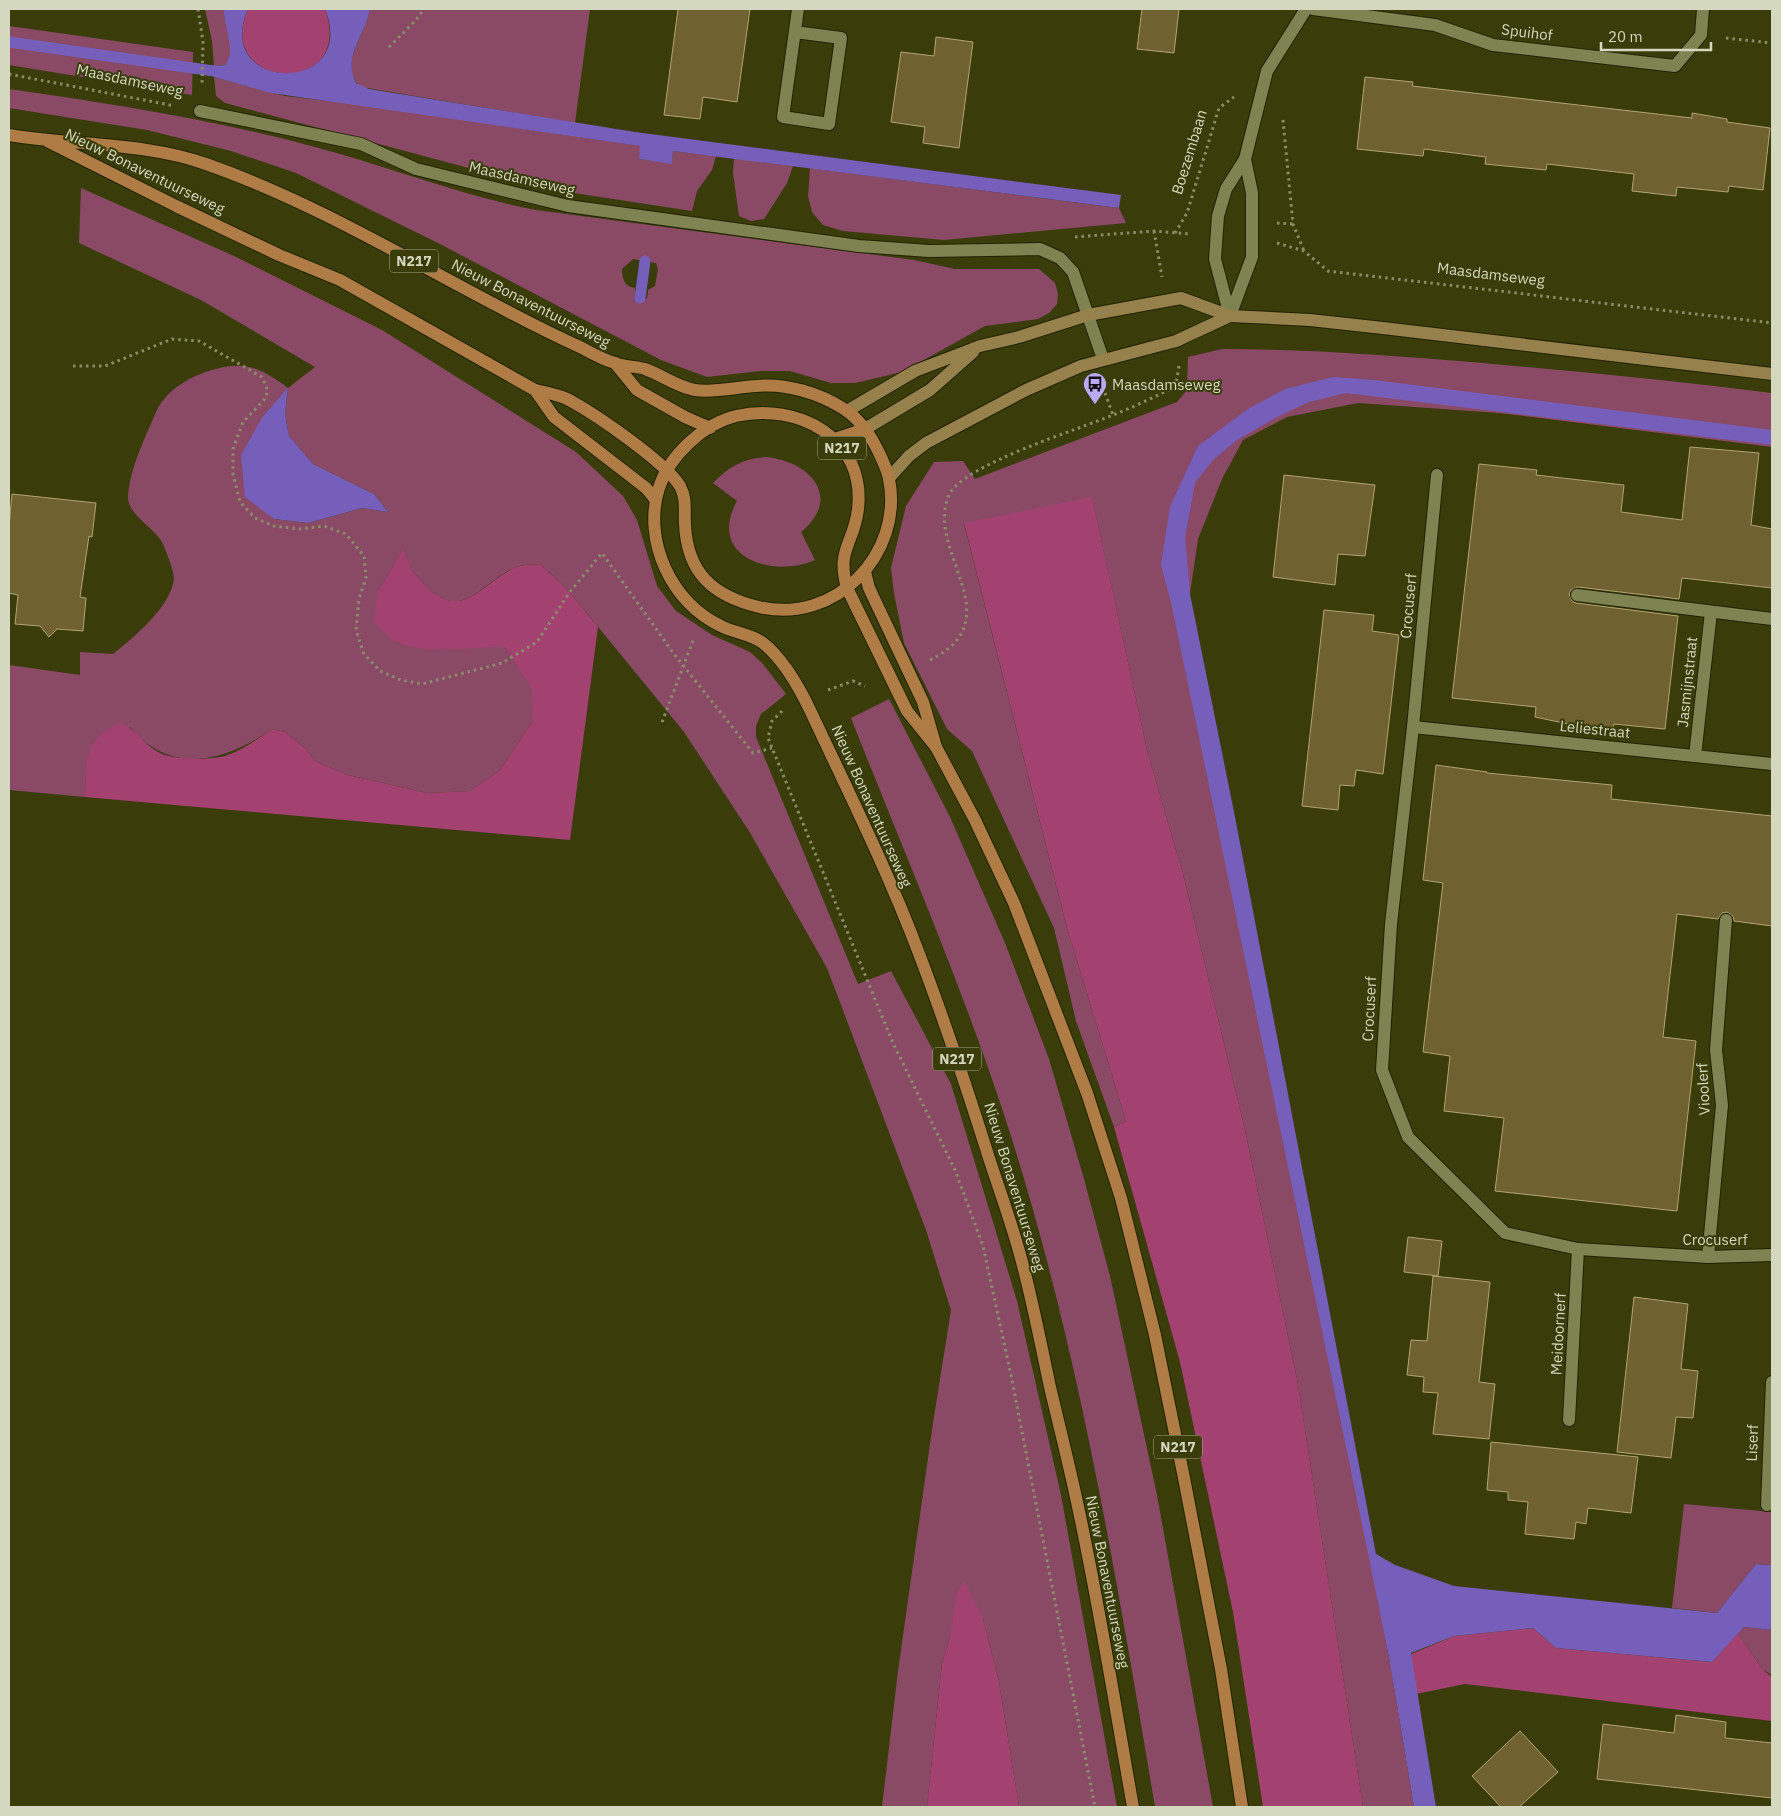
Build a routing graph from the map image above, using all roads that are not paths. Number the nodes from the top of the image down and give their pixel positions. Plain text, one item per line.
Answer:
1 (798, 9) edge
2 (1306, 9) edge
3 (1312, 9) edge
4 (1703, 9) edge
5 (794, 32) junction
6 (200, 111) road end
7 (9, 134) edge
8 (47, 141) junction
9 (1244, 159) junction
10 (1088, 315) junction
11 (1230, 316) junction
12 (980, 346) junction
13 (1103, 359) junction
14 (614, 363) junction
15 (1772, 374) edge
16 (535, 390) junction
17 (847, 411) junction
18 (710, 428) junction
19 (865, 428) junction
20 (835, 439) junction
21 (667, 469) junction
22 (1437, 475) dead end
23 (889, 478) junction
24 (655, 499) junction
25 (865, 572) junction
26 (847, 588) junction
27 (1578, 594) dead end
28 (1711, 612) junction
29 (1772, 619) edge
30 (1414, 727) junction
31 (936, 747) junction
32 (1695, 756) junction
33 (1772, 764) edge
34 (1726, 920) dead end
35 (1578, 1249) junction
36 (1772, 1255) edge
37 (1708, 1257) junction
38 (1772, 1382) edge
39 (1570, 1420) dead end
40 (1767, 1505) dead end
41 (1133, 1807) edge
42 (1242, 1807) edge

1 - 5 street
2 - 9 street
3 - 4 street, Spuihof
5 - 5 street
6 - 10 street, Maasdamseweg
7 - 8 main road, N217
8 - 14 main road, Nieuw Bonaventuurseweg / N217
8 - 16 main road, Nieuw Bonaventuurseweg / N217
9 - 11 street
9 - 11 street
10 - 11 street
10 - 12 street
10 - 13 street, Maasdamseweg
11 - 13 street
11 - 15 street
12 - 17 street
12 - 19 street
13 - 23 street
14 - 17 main road, Nieuw Bonaventuurseweg / N217
14 - 18 main road, Nieuw Bonaventuurseweg / N217
16 - 21 main road, Nieuw Bonaventuurseweg / N217
16 - 24 main road, Nieuw Bonaventuurseweg / N217
17 - 19 main road, N217
18 - 20 main road, N217
18 - 21 main road, N217
19 - 20 main road, N217
19 - 23 main road, N217
20 - 26 main road, N217
21 - 24 main road, N217
21 - 26 main road, N217
22 - 30 street, Crocuserf
23 - 25 main road, N217
24 - 41 main road, Nieuw Bonaventuurseweg / N217
25 - 26 main road, N217
25 - 31 main road, N217
26 - 31 main road, N217
27 - 28 street
28 - 29 street
28 - 32 street, Jasmijnstraat
30 - 32 street, Leliestraat
30 - 35 street, Crocuserf
31 - 42 main road, N217
32 - 33 street, Leliestraat
34 - 37 street, Vioolerf
35 - 37 street, Crocuserf
35 - 39 street, Meidoornerf
36 - 37 street, Crocuserf
38 - 40 street, Liserf

